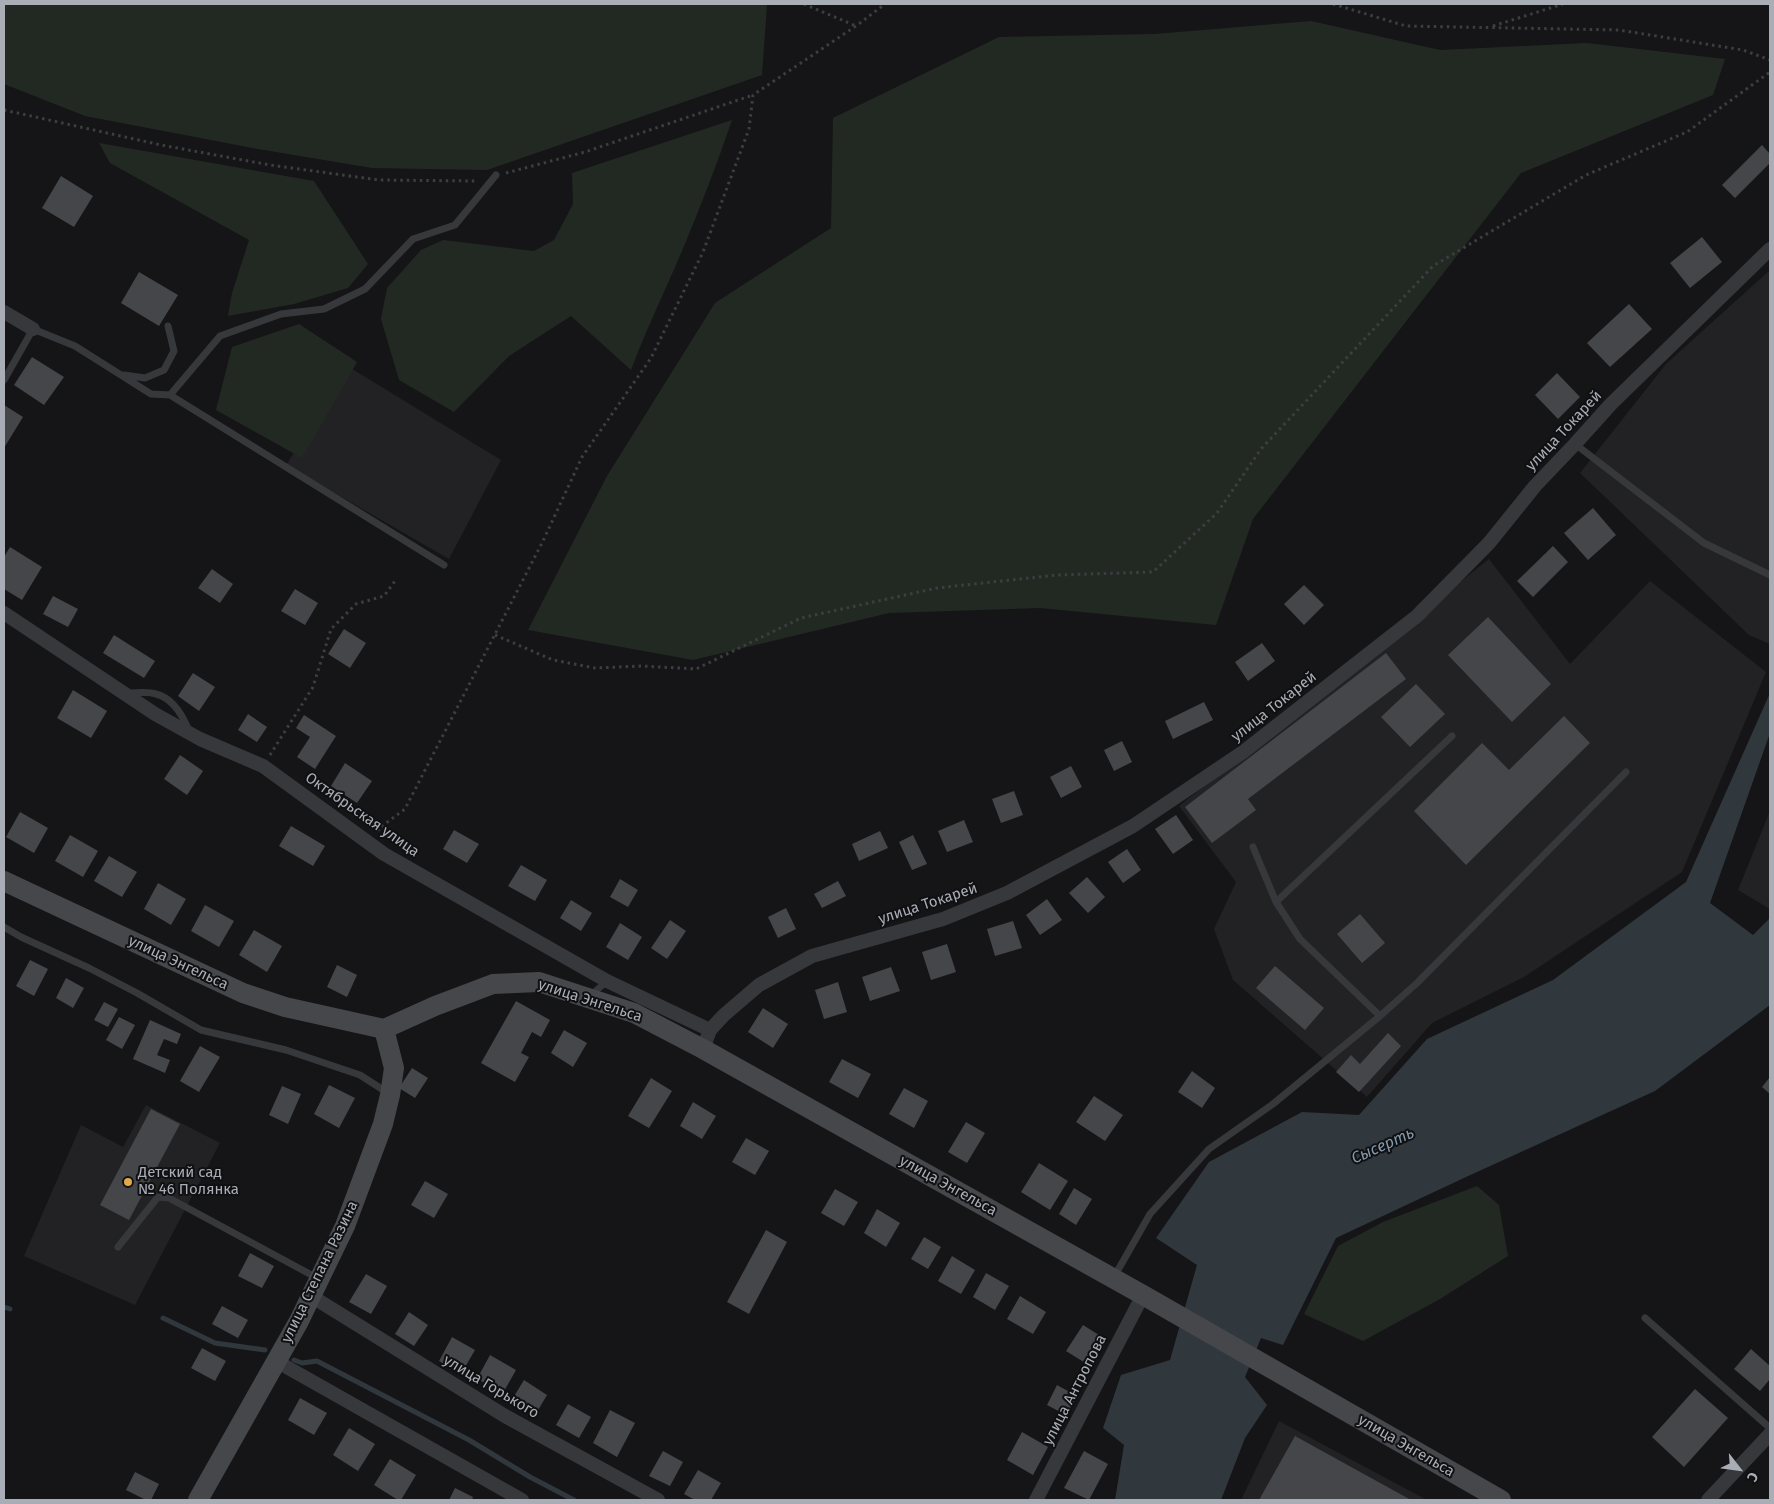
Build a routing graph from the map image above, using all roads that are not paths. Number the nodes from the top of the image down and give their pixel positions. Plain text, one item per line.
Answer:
1 (496, 176) road end
2 (1770, 249) edge
3 (4, 312) edge
4 (168, 326) dead end
5 (34, 329) junction
6 (121, 374) junction
7 (4, 380) edge
8 (170, 395) junction
9 (1575, 444) junction
10 (444, 565) dead end
11 (1770, 575) edge
12 (4, 613) edge
13 (1452, 736) dead end
14 (1626, 772) dead end
15 (1253, 847) dead end
16 (4, 881) edge
17 (1276, 902) junction
18 (4, 927) edge
19 (607, 981) junction
20 (588, 997) junction
21 (1380, 1016) junction
22 (384, 1029) junction
23 (710, 1030) junction
24 (703, 1048) junction
25 (390, 1095) junction
26 (118, 1247) dead end
27 (1113, 1279) junction
28 (315, 1288) junction
29 (1142, 1295) junction
30 (1645, 1318) dead end
31 (276, 1361) junction
32 (1770, 1428) edge
33 (1770, 1434) edge
34 (198, 1500) edge
35 (522, 1500) edge
36 (658, 1500) edge
37 (1036, 1500) edge
38 (1502, 1500) edge
39 (1708, 1500) edge

1 - 8 lane
2 - 9 street, улица Токарей
3 - 5 street
4 - 6 lane
5 - 6 lane
5 - 7 lane
6 - 8 lane
8 - 10 lane
9 - 11 lane
9 - 23 street, улица Токарей
12 - 19 street, Октябрьская улица
13 - 17 lane
14 - 21 lane
15 - 17 lane
16 - 22 street, улица Энгельса
17 - 21 lane
18 - 25 lane
19 - 20 lane
19 - 23 street, Октябрьская улица
20 - 22 street, улица Энгельса
20 - 24 street, улица Энгельса
21 - 27 lane
22 - 25 street, улица Степана Разина
23 - 24 street, улица Токарей
24 - 27 street, улица Энгельса
25 - 28 street, улица Степана Разина
26 - 28 lane
27 - 29 street, улица Энгельса
28 - 31 street, улица Степана Разина
28 - 36 street, улица Горького
29 - 37 street, улица Антропова
29 - 38 street, улица Энгельса
30 - 32 lane
31 - 34 street, улица Степана Разина
31 - 35 street
33 - 39 street

